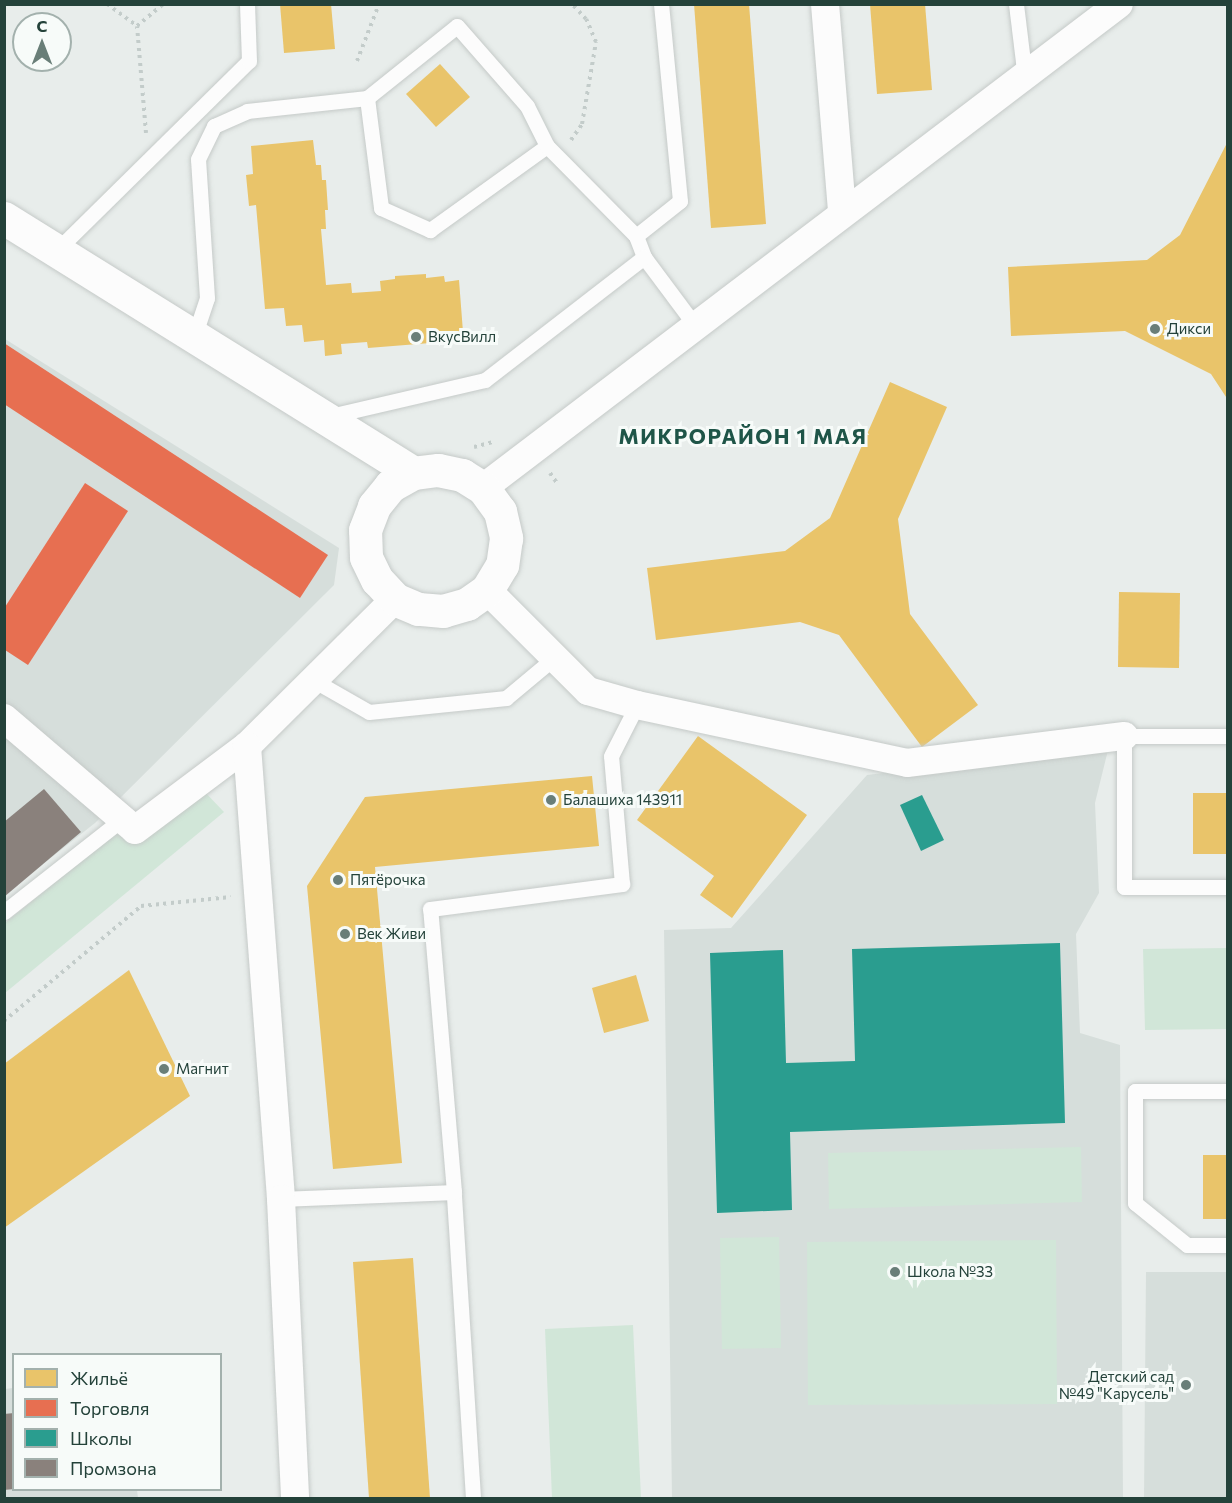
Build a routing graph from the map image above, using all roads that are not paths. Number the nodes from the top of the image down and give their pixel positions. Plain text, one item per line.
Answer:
1 (247, 4) edge
2 (661, 4) edge
3 (825, 4) edge
4 (1016, 4) edge
5 (1119, 4) edge
6 (1025, 78) junction
7 (367, 98) junction
8 (547, 146) junction
9 (842, 212) junction
10 (4, 218) edge
11 (636, 236) junction
12 (55, 252) junction
13 (644, 257) junction
14 (697, 328) junction
15 (194, 337) junction
16 (325, 417) junction
17 (413, 473) junction
18 (483, 488) junction
19 (487, 590) junction
20 (395, 599) junction
21 (554, 658) junction
22 (313, 680) junction
23 (637, 705) junction
24 (4, 718) edge
25 (1124, 736) junction
26 (1227, 736) edge
27 (247, 746) junction
28 (122, 819) junction
29 (1227, 887) edge
30 (4, 912) edge
31 (1227, 1091) edge
32 (454, 1192) junction
33 (281, 1199) junction
34 (1227, 1245) edge
35 (295, 1498) edge
36 (473, 1498) edge

1 - 12 lane
2 - 11 lane
3 - 9 street
4 - 6 lane
5 - 6 street
6 - 9 street
7 - 8 lane
7 - 8 lane
7 - 15 lane
8 - 11 lane
9 - 14 street
10 - 12 street
11 - 13 lane
12 - 15 street
13 - 14 lane
13 - 16 lane
14 - 18 street
15 - 16 street
16 - 17 street
17 - 18 street
17 - 20 street
18 - 19 street
19 - 20 street
19 - 21 street
20 - 22 street
21 - 22 lane
21 - 23 street
22 - 27 street
23 - 25 street
23 - 32 lane
24 - 28 street
25 - 26 lane
25 - 29 lane
27 - 28 street
27 - 33 street
28 - 30 lane
31 - 34 lane
32 - 33 lane
32 - 36 lane
33 - 35 street

